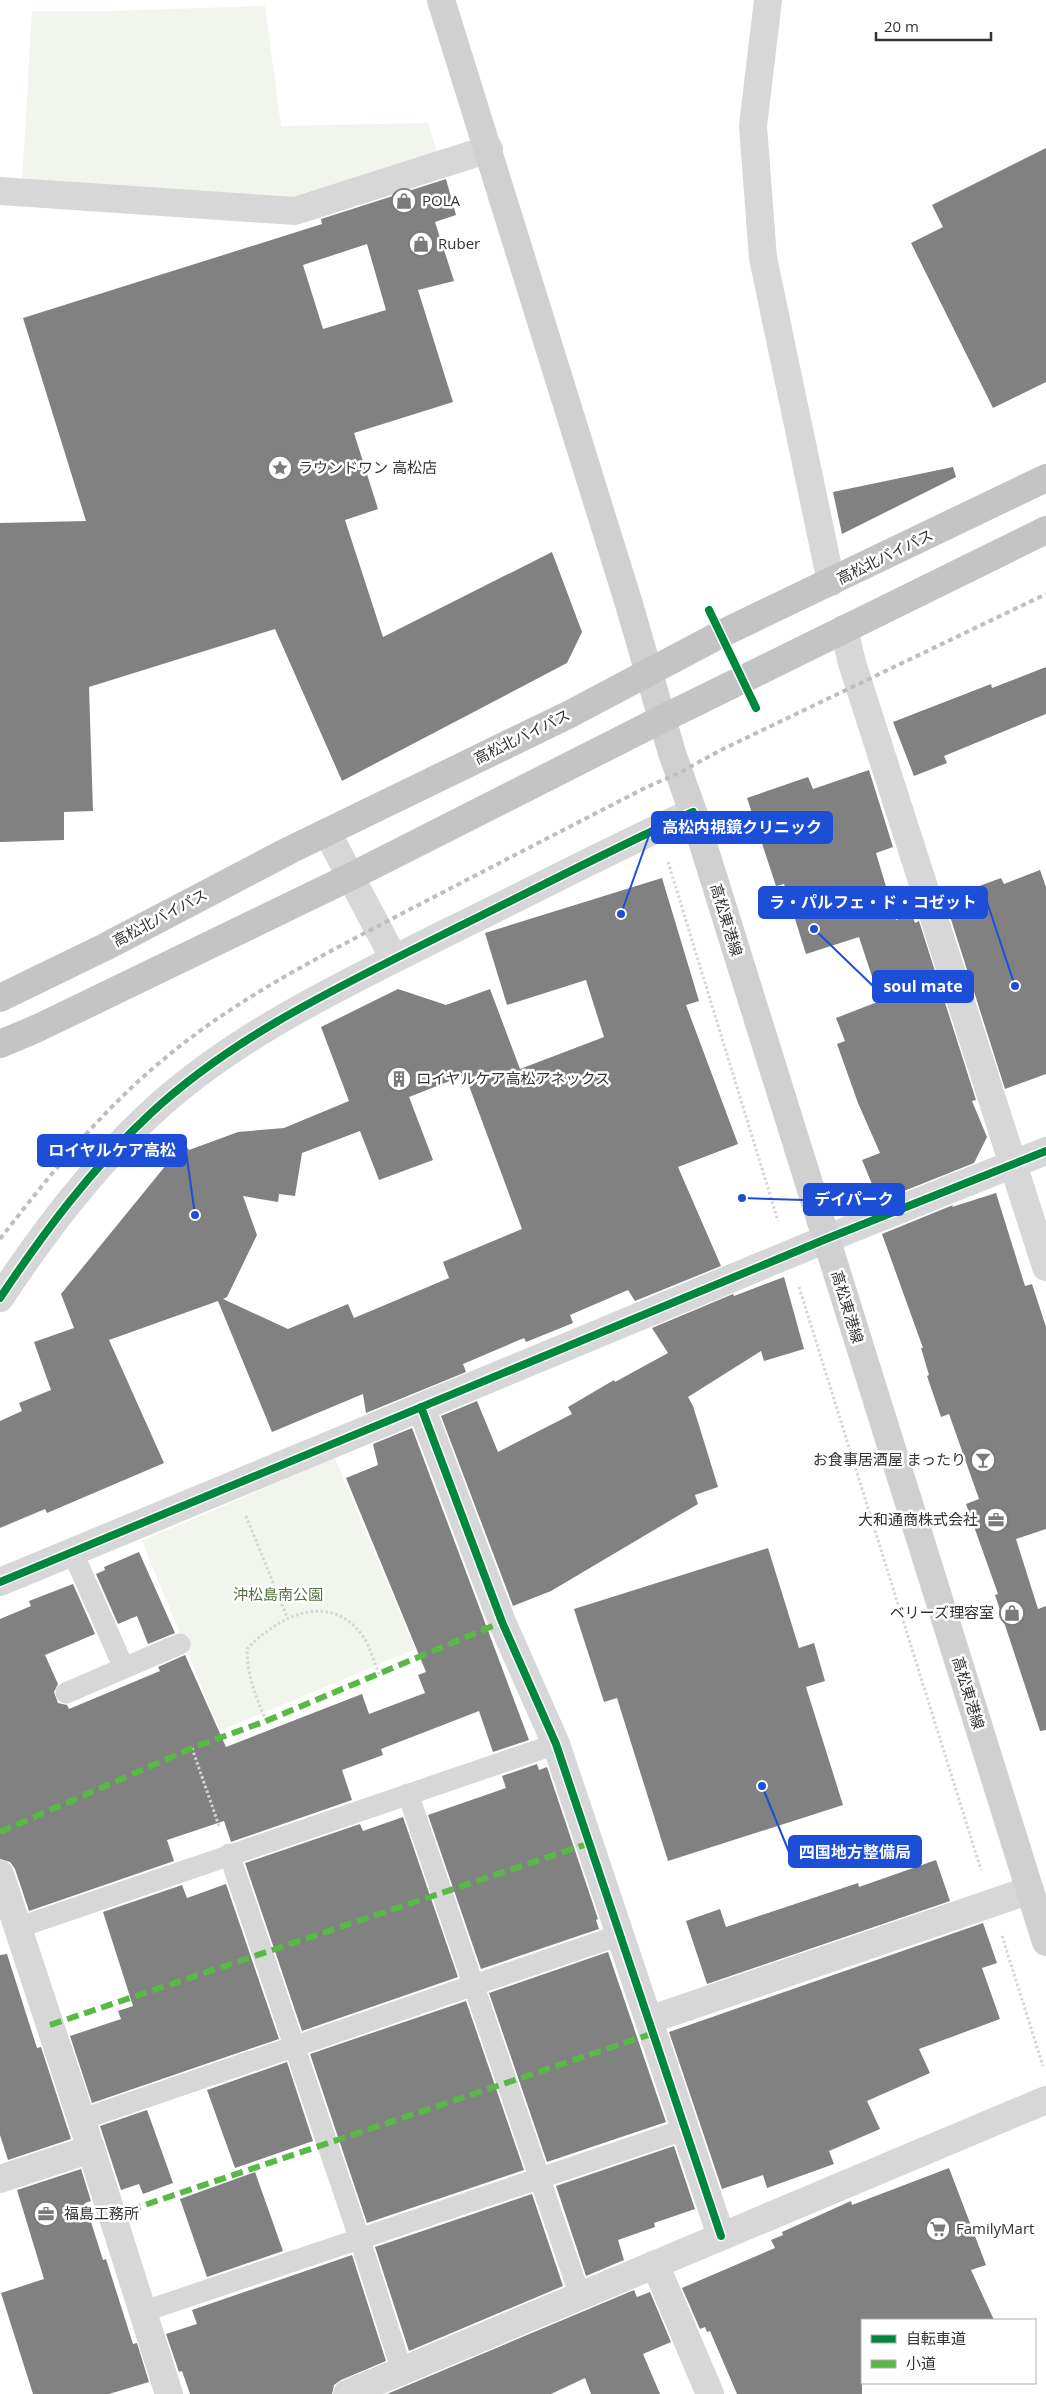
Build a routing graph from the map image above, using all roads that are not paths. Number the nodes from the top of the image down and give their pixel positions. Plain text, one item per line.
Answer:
1 (441, 0) edge
2 (768, 0) edge
3 (488, 149) junction
4 (0, 191) edge
5 (1046, 478) edge
6 (1046, 530) edge
7 (832, 582) junction
8 (844, 630) junction
9 (648, 672) junction
10 (662, 719) junction
11 (693, 812) junction
12 (327, 832) junction
13 (350, 877) junction
14 (394, 959) junction
15 (0, 998) edge
16 (0, 1044) edge
17 (1046, 1152) edge
18 (1013, 1164) junction
19 (826, 1239) junction
20 (1046, 1266) edge
21 (0, 1298) edge
22 (421, 1407) junction
23 (72, 1552) junction
24 (0, 1582) edge
25 (180, 1644) dead end
26 (124, 1668) junction
27 (66, 1693) dead end
28 (556, 1744) junction
29 (408, 1794) junction
30 (229, 1854) junction
31 (0, 1874) edge
32 (1038, 1903) edge
33 (17, 1928) junction
34 (620, 1935) junction
35 (1046, 1942) edge
36 (472, 1985) junction
37 (649, 2020) junction
38 (293, 2047) junction
39 (1046, 2100) edge
40 (80, 2120) junction
41 (686, 2129) junction
42 (91, 2149) junction
43 (0, 2179) edge
44 (538, 2179) junction
45 (721, 2236) junction
46 (360, 2240) junction
47 (655, 2264) junction
48 (580, 2296) junction
49 (142, 2312) junction
50 (402, 2371) junction
51 (169, 2394) edge
52 (347, 2394) edge
53 (710, 2394) edge

1 - 3 main road, 高松東港線
2 - 7 street
3 - 4 street
3 - 9 main road, 高松東港線
5 - 7 highway, 高松北バイパス
6 - 8 highway
7 - 9 highway, 高松北バイパス
8 - 10 highway
8 - 18 street
9 - 10 main road, 高松東港線
9 - 12 highway, 高松北バイパス
10 - 11 main road, 高松東港線
10 - 13 highway
11 - 14 street
11 - 19 main road, 高松東港線
12 - 13 street
12 - 15 highway, 高松北バイパス
13 - 14 street
13 - 16 highway
14 - 21 street
17 - 18 street
18 - 19 street
18 - 20 street
19 - 22 street
19 - 32 main road, 高松東港線
22 - 23 street
22 - 28 street
23 - 24 street
23 - 26 lane
25 - 26 lane
26 - 27 lane
28 - 29 lane
28 - 34 street
29 - 30 lane
29 - 36 lane
30 - 33 lane
30 - 38 lane
31 - 33 street
32 - 35 main road, 高松東港線
32 - 37 street
33 - 40 street
34 - 36 lane
34 - 37 street
36 - 38 lane
36 - 44 lane
37 - 41 street
38 - 40 lane
38 - 46 lane
39 - 45 street
40 - 42 street
41 - 44 lane
41 - 45 street
42 - 43 street
42 - 49 street
44 - 46 lane
44 - 48 lane
45 - 47 street
46 - 49 lane
46 - 50 lane
47 - 48 street
47 - 53 street
48 - 50 street
49 - 51 street
50 - 52 street

